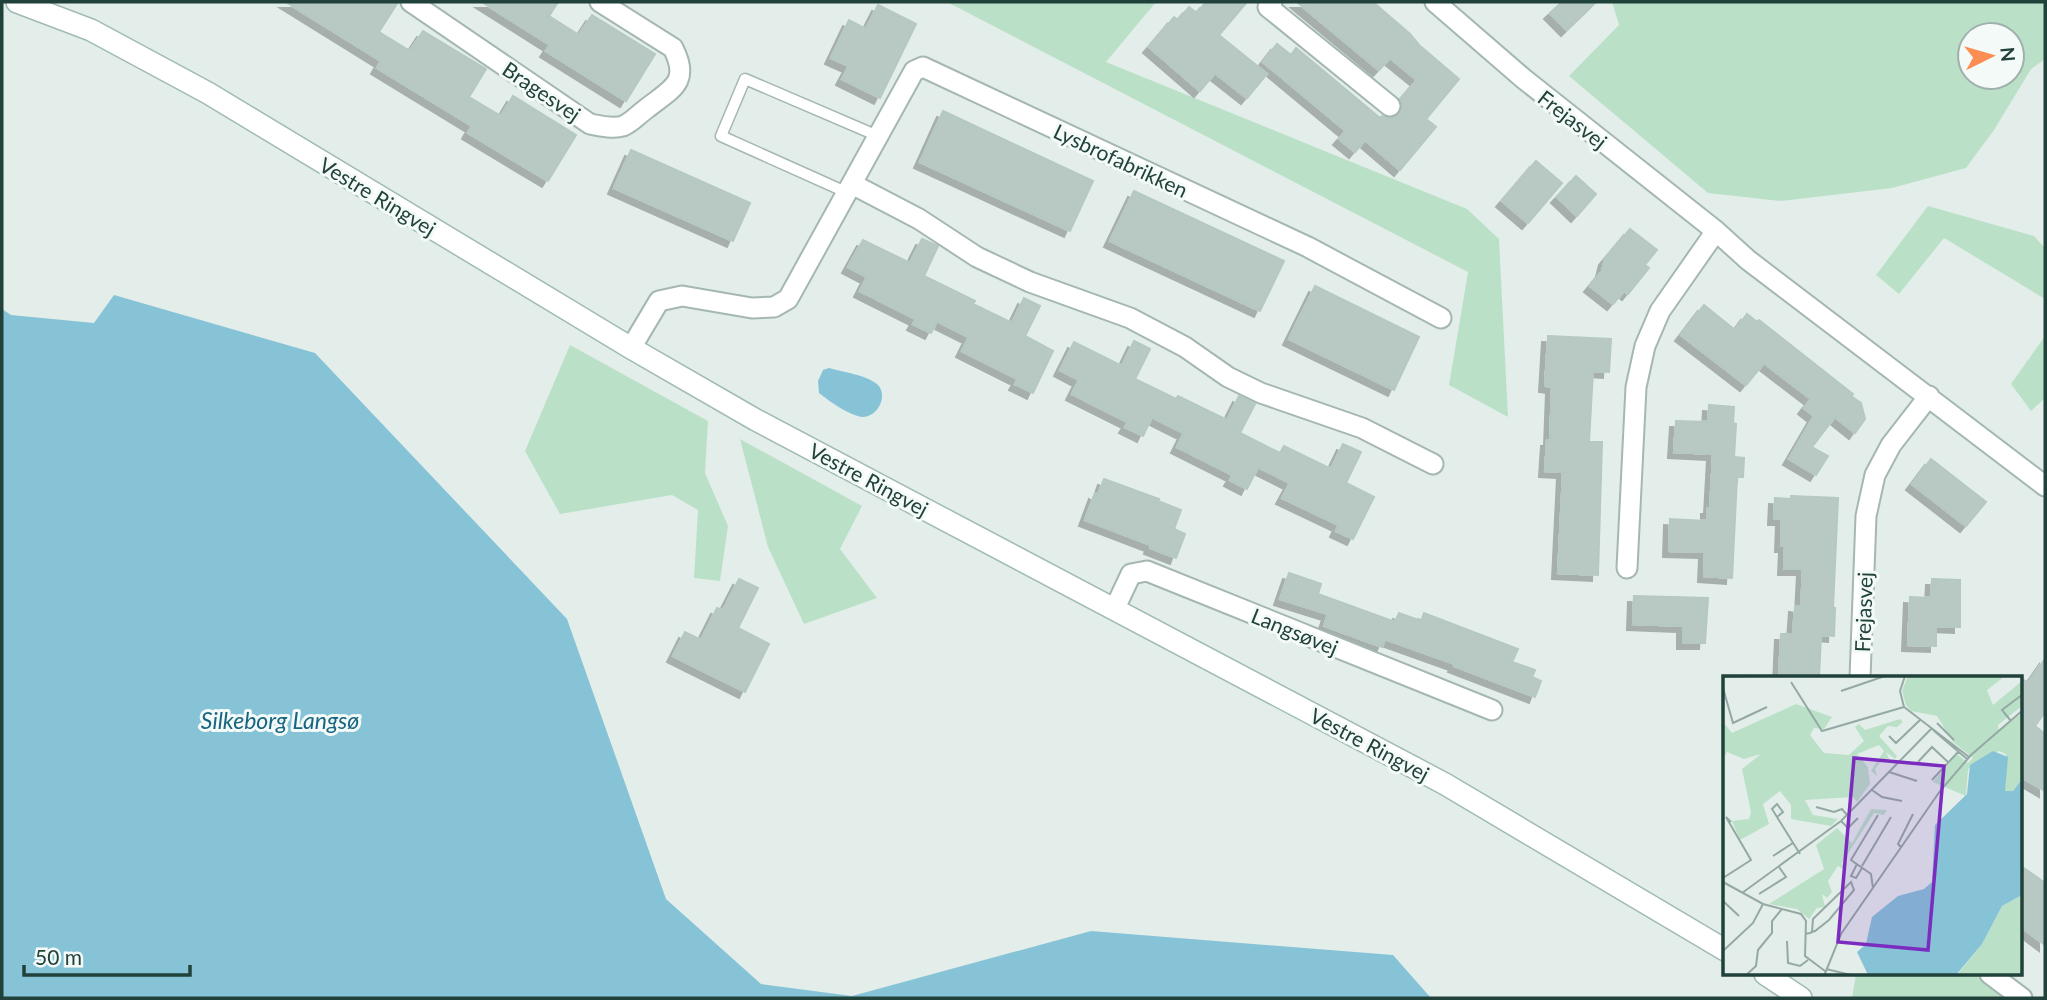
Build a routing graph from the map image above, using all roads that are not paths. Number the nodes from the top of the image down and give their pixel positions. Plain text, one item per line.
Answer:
1 (18, 2) edge
2 (411, 2) edge
3 (600, 2) edge
4 (1272, 2) edge
5 (1435, 2) edge
6 (1390, 106) dead end
7 (878, 136) junction
8 (850, 188) junction
9 (1716, 231) junction
10 (1441, 318) dead end
11 (631, 348) junction
12 (1928, 396) junction
13 (1433, 464) dead end
14 (2045, 486) edge
15 (1627, 568) dead end
16 (1115, 608) junction
17 (1860, 676) edge
18 (1492, 710) dead end
19 (1723, 949) edge
20 (1768, 976) edge
21 (1993, 976) edge
22 (1801, 998) edge
23 (2022, 998) edge

1 - 11 main road, Vestre Ringvej
2 - 3 street, Bragesvej
4 - 6 street
5 - 9 street, Frejasvej
7 - 8 street, Lysbrofabrikken
7 - 8 lane
7 - 10 street, Lysbrofabrikken
8 - 11 street, Lysbrofabrikken
8 - 13 street
9 - 12 street, Frejasvej
9 - 15 street
11 - 16 main road, Vestre Ringvej
12 - 14 street, Frejasvej
12 - 17 street, Frejasvej
16 - 18 street, Langsøvej
16 - 19 main road, Vestre Ringvej
20 - 22 main road
21 - 23 street

